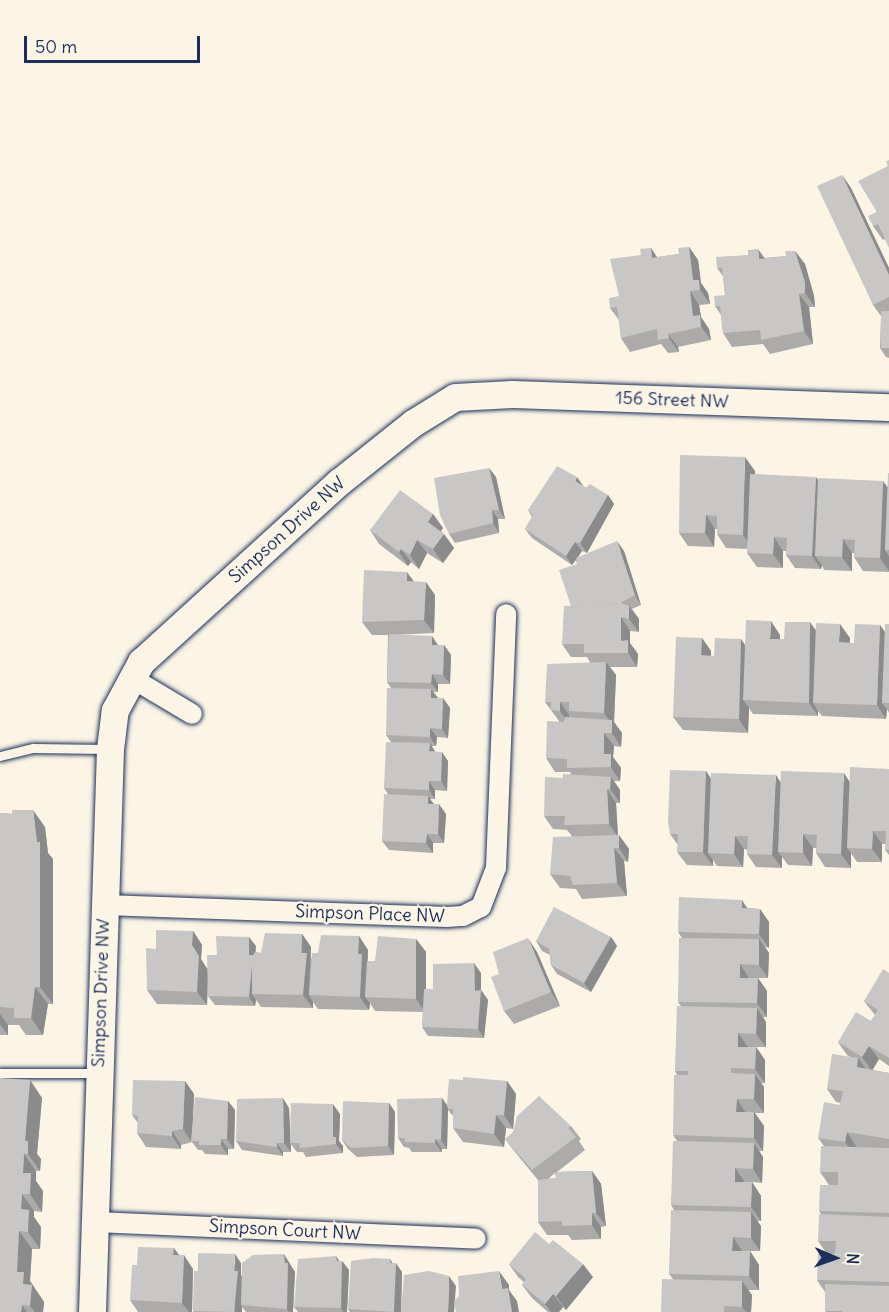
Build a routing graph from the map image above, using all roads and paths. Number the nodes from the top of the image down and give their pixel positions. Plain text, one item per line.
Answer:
1 (454, 397) joint
2 (889, 407) edge
3 (506, 614) dead end
4 (130, 677) junction
5 (192, 714) dead end
6 (110, 749) junction
7 (0, 756) edge
8 (104, 905) junction
9 (0, 1073) edge
10 (98, 1073) junction
11 (94, 1222) junction
12 (476, 1239) dead end
13 (92, 1312) edge

1 - 2 street, 156 Street NW
1 - 4 street, Simpson Drive NW
3 - 8 street, Simpson Place NW
4 - 5 street
4 - 6 street, Simpson Drive NW
6 - 7 lane
6 - 8 street, Simpson Drive NW
8 - 10 street, Simpson Drive NW
9 - 10 lane
10 - 11 street, Simpson Drive NW
11 - 12 street, Simpson Court NW
11 - 13 street, Simpson Drive NW

